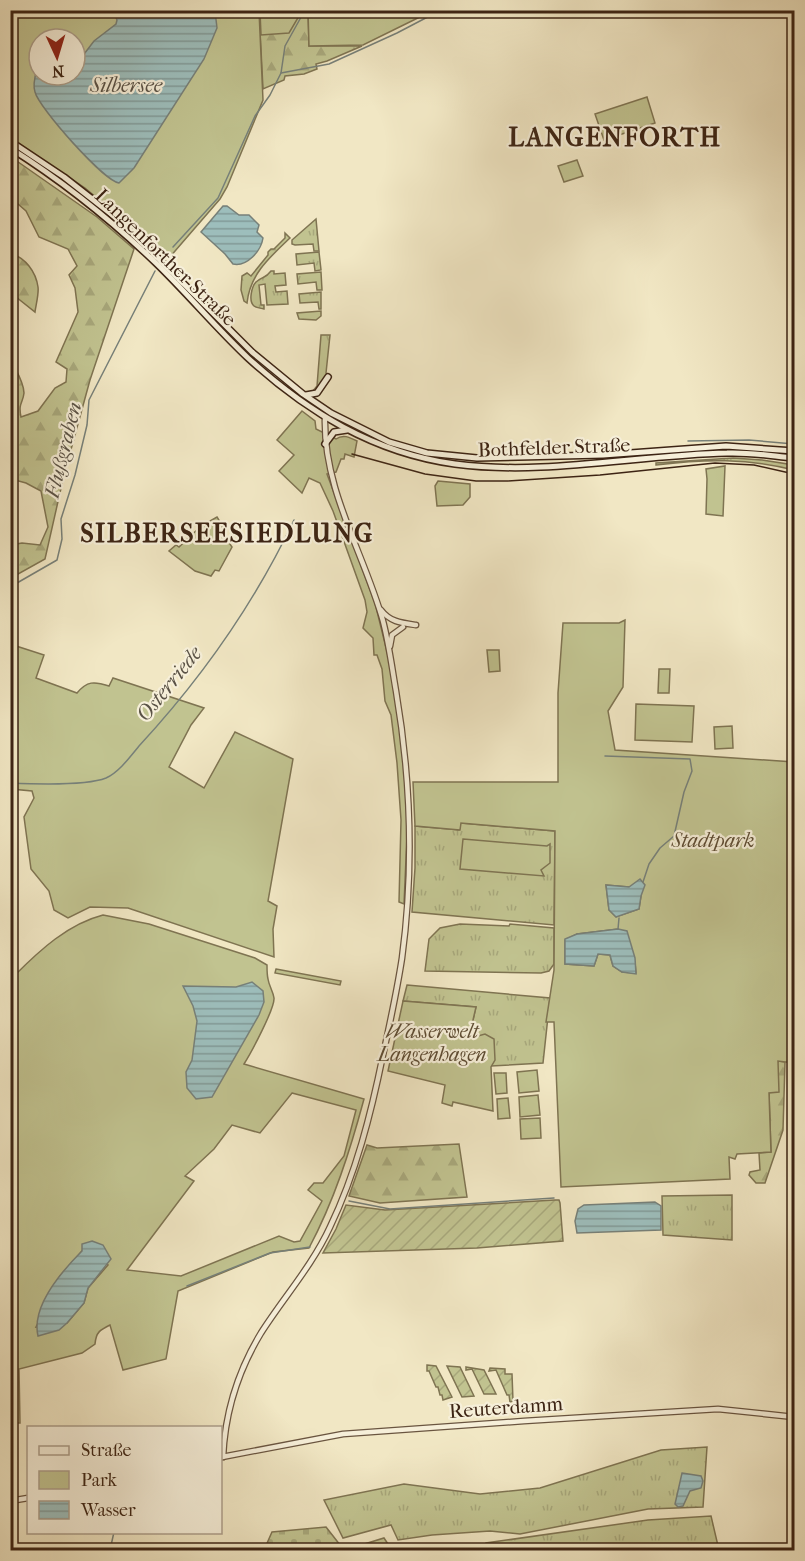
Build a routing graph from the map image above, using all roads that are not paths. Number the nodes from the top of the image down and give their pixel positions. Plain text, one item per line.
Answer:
1 (10, 141) edge
2 (10, 148) edge
3 (242, 347) junction
4 (328, 377) dead end
5 (303, 394) junction
6 (325, 417) junction
7 (348, 430) junction
8 (325, 444) junction
9 (795, 451) edge
10 (795, 458) edge
11 (379, 608) junction
12 (416, 625) dead end
13 (403, 627) dead end
14 (389, 649) junction
15 (795, 1417) edge
16 (795, 1438) edge
17 (222, 1457) edge
18 (27, 1498) edge
19 (10, 1501) edge
20 (795, 1506) edge

1 - 3 main road, Langenforther Straße
2 - 3 main road, Langenforther Straße
3 - 5 main road, Bothfelder Straße
3 - 6 main road, Bothfelder Straße
4 - 5 main road
5 - 9 main road, Bothfelder Straße
6 - 7 main road, Bothfelder Straße
6 - 8 street
7 - 8 main road
7 - 10 main road, Bothfelder Straße
8 - 11 street
11 - 12 street
11 - 14 street
13 - 14 street
14 - 17 street
15 - 17 street, Reuterdamm
16 - 20 street
18 - 19 street

